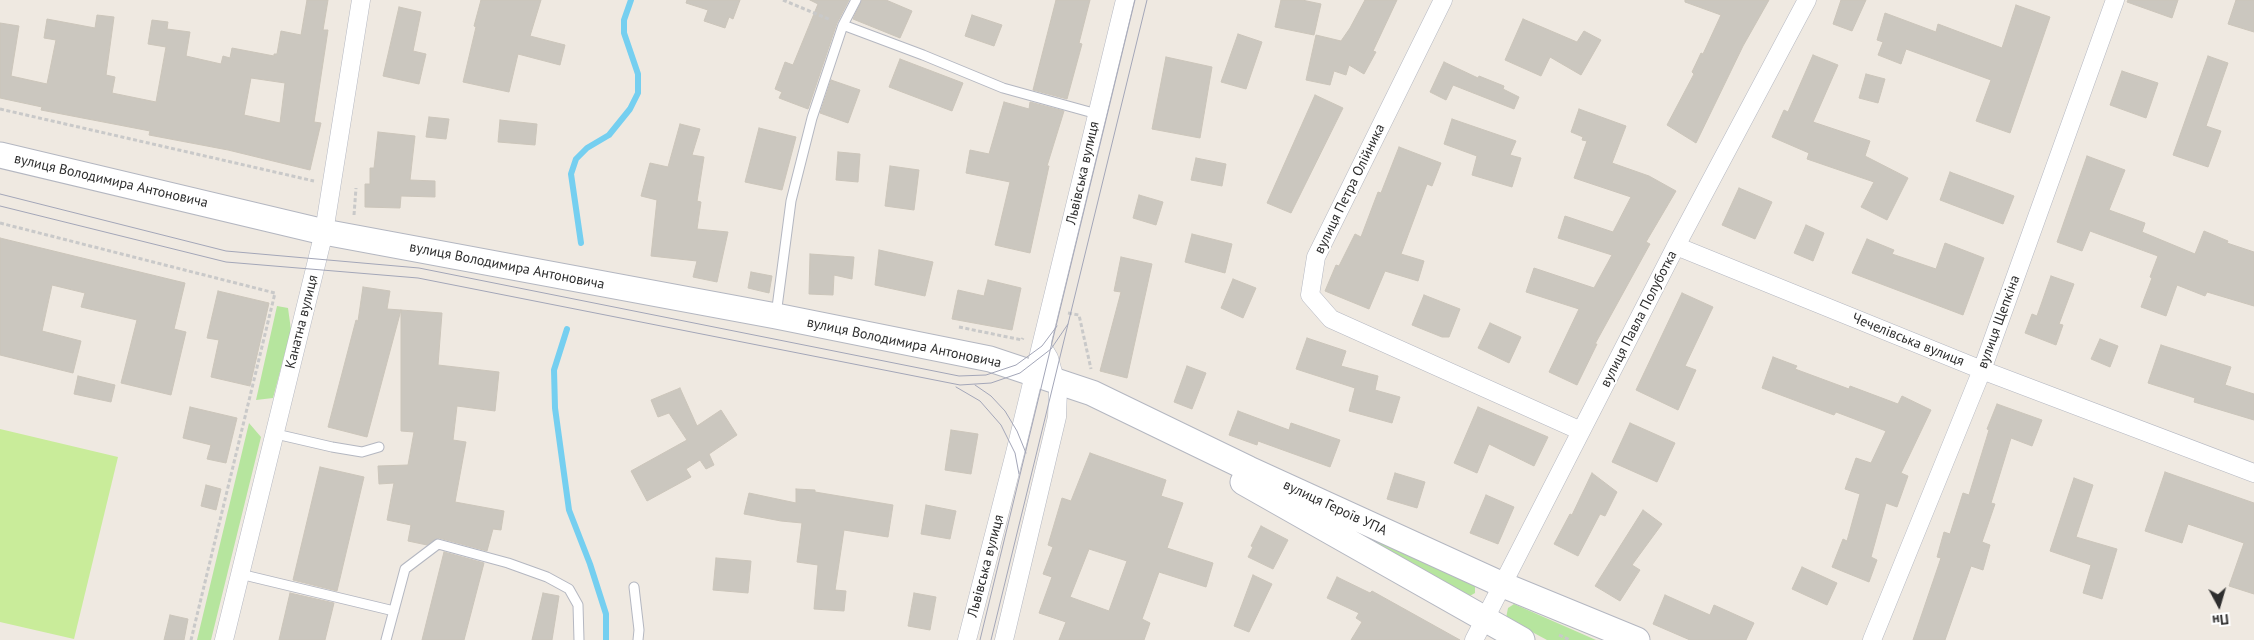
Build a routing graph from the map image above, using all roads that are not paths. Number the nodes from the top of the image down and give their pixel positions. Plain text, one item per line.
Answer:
1 (362, 0) edge
2 (856, 0) edge
3 (1125, 0) edge
4 (1443, 0) edge
5 (1807, 0) edge
6 (2114, 0) edge
7 (843, 25) junction
8 (1097, 114) junction
9 (0, 155) edge
10 (324, 232) junction
11 (1676, 246) junction
12 (776, 316) junction
13 (1982, 370) junction
14 (1039, 378) junction
15 (1581, 431) junction
16 (276, 434) junction
17 (379, 447) dead end
18 (2254, 473) edge
19 (240, 574) junction
20 (1503, 585) junction
21 (634, 587) dead end
22 (394, 611) junction
23 (1479, 630) edge
24 (224, 640) edge
25 (386, 640) edge
26 (579, 640) edge
27 (638, 640) edge
28 (967, 640) edge
29 (1004, 640) edge
30 (1522, 640) edge
31 (1637, 640) edge
32 (1872, 640) edge

1 - 10 street, Канатна вулиця
2 - 7 lane
3 - 8 street, Львівська вулиця
4 - 15 street, вулиця Петра Олійника
5 - 11 street, вулиця Павла Полуботка
6 - 13 street, вулиця Щепкіна
7 - 8 lane
7 - 12 lane
8 - 14 street, Львівська вулиця
9 - 10 street, вулиця Володимира Антоновича
10 - 12 street, вулиця Володимира Антоновича
10 - 16 street, Канатна вулиця
11 - 13 street, Чечелівська вулиця
11 - 15 street, вулиця Павла Полуботка
12 - 14 street, вулиця Володимира Антоновича
13 - 18 street, Чечелівська вулиця
13 - 32 street, вулиця Щепкіна
14 - 20 street, вулиця Героїв УПА
14 - 23 street, вулиця Героїв УПА
14 - 28 street, Львівська вулиця
14 - 29 street, Львівська вулиця
15 - 20 street, вулиця Павла Полуботка
16 - 17 lane
16 - 19 street, Канатна вулиця
19 - 22 lane
19 - 24 street, Канатна вулиця
20 - 23 street, вулиця Павла Полуботка
20 - 31 street, вулиця Героїв УПА
21 - 27 lane
22 - 25 lane
22 - 26 lane
23 - 30 street, вулиця Героїв УПА

